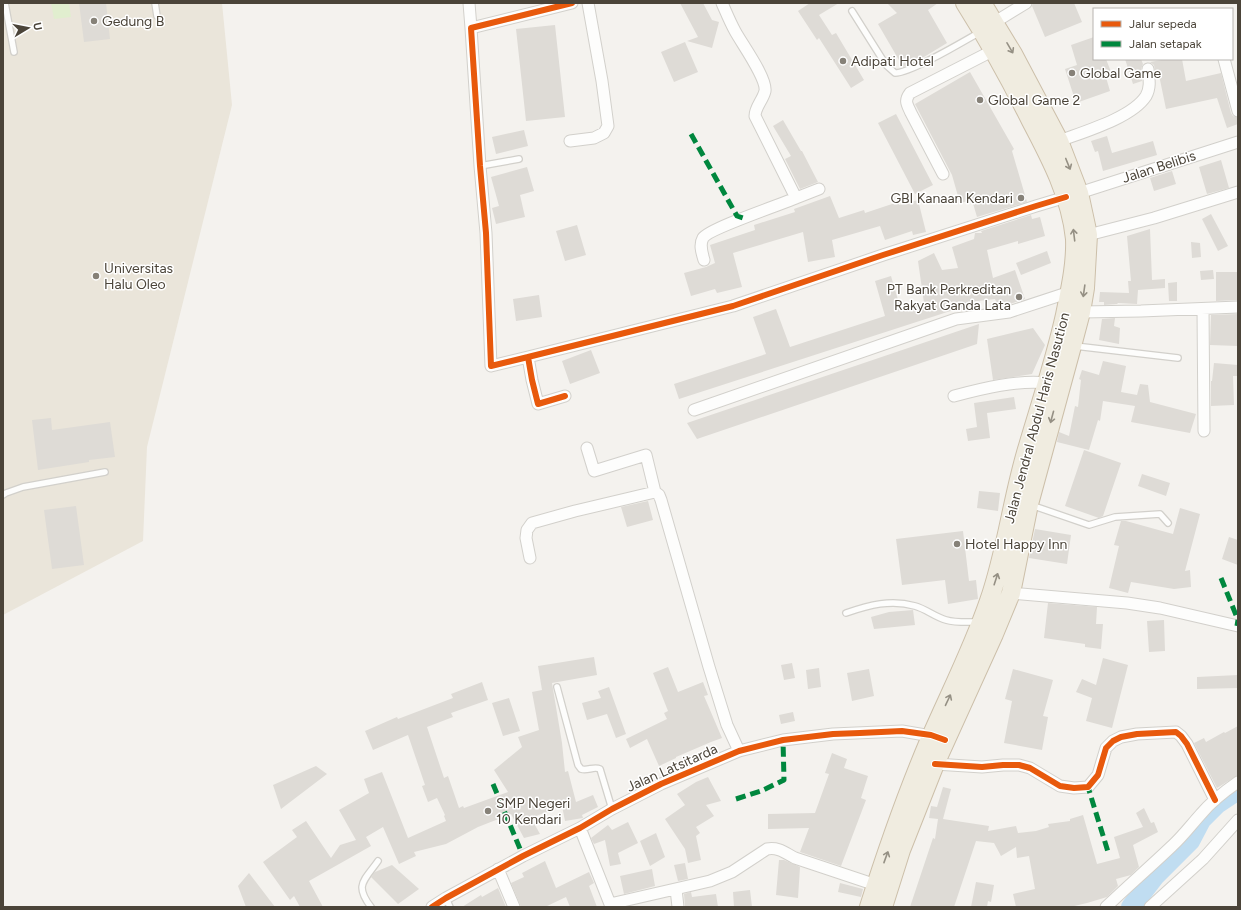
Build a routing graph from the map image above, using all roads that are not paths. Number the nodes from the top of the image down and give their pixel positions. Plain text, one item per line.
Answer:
1 (5, 3) edge
2 (155, 3) edge
3 (469, 3) edge
4 (572, 3) edge
5 (588, 3) edge
6 (722, 3) edge
7 (965, 3) edge
8 (982, 3) edge
9 (1026, 3) edge
10 (852, 11) dead end
11 (157, 16) dead end
12 (989, 27) junction
13 (471, 28) junction
14 (994, 50) junction
15 (14, 52) dead end
16 (1224, 60) edge
17 (1148, 68) dead end
18 (1034, 110) junction
19 (1238, 111) edge
20 (570, 141) dead end
21 (1058, 141) junction
22 (1238, 142) edge
23 (519, 158) dead end
24 (480, 166) junction
25 (943, 174) dead end
26 (819, 189) dead end
27 (1238, 192) edge
28 (1073, 195) junction
29 (796, 198) junction
30 (1088, 236) junction
31 (704, 260) dead end
32 (1070, 292) junction
33 (1238, 307) edge
34 (1203, 309) junction
35 (1081, 312) junction
36 (1072, 346) junction
37 (528, 357) junction
38 (1178, 358) dead end
39 (1047, 383) junction
40 (565, 396) dead end
41 (954, 396) dead end
42 (694, 410) dead end
43 (1204, 431) dead end
44 (587, 448) dead end
45 (105, 472) dead end
46 (655, 492) junction
47 (3, 495) edge
48 (1029, 504) junction
49 (1168, 523) dead end
50 (530, 558) dead end
51 (1011, 593) junction
52 (846, 613) dead end
53 (982, 622) junction
54 (1238, 626) edge
55 (557, 687) dead end
56 (938, 738) junction
57 (739, 751) junction
58 (934, 764) junction
59 (1238, 782) edge
60 (1215, 800) junction
61 (612, 809) junction
62 (1238, 820) edge
63 (580, 828) junction
64 (378, 861) dead end
65 (498, 869) junction
66 (876, 885) junction
67 (676, 889) junction
68 (448, 902) edge
69 (610, 906) edge
70 (371, 907) edge
71 (432, 907) edge
72 (514, 907) edge
73 (678, 907) edge
74 (869, 907) edge
75 (883, 907) edge
76 (1106, 907) edge
77 (1150, 907) edge

1 - 15 lane
2 - 11 lane
3 - 13 street
4 - 13 street
5 - 20 street
6 - 29 street
7 - 12 highway, Jalan Jendral Abdul Haris Nasution
8 - 12 highway, Jalan Jendral Abdul Haris Nasution
9 - 12 street
10 - 12 lane
12 - 14 highway, Jalan Jendral Abdul Haris Nasution
12 -> 18 highway, Jalan Jendral Abdul Haris Nasution
13 - 24 street
14 - 18 highway, Jalan Jendral Abdul Haris Nasution
14 - 25 street
16 - 19 street
17 - 21 street
18 - 21 highway, Jalan Jendral Abdul Haris Nasution
18 - 28 highway, Jalan Jendral Abdul Haris Nasution
21 -> 28 highway, Jalan Jendral Abdul Haris Nasution
22 - 28 street, Jalan Belibis
23 - 24 lane
24 - 37 street, Jalan Belibis
26 - 29 street
27 - 30 street
28 - 30 highway, Jalan Jendral Abdul Haris Nasution
32 -> 28 highway, Jalan Jendral Abdul Haris Nasution
28 - 37 street, Jalan Belibis
29 - 31 street
30 -> 35 highway, Jalan Jendral Abdul Haris Nasution
32 - 39 highway, Jalan Jendral Abdul Haris Nasution
32 - 42 street
33 - 34 street
34 - 35 street
34 - 43 street
35 - 36 highway, Jalan Jendral Abdul Haris Nasution
36 - 38 lane
36 -> 48 highway, Jalan Jendral Abdul Haris Nasution
37 - 40 street
39 - 41 street
53 -> 39 highway, Jalan Jendral Abdul Haris Nasution
44 - 46 street
45 - 47 lane
46 - 50 street
46 - 57 street
48 - 49 lane
48 - 51 highway, Jalan Jendral Abdul Haris Nasution
51 - 54 street
51 - 56 highway, Jalan Jendral Abdul Haris Nasution
52 - 53 lane
56 -> 53 highway, Jalan Jendral Abdul Haris Nasution
55 - 61 lane
56 - 57 street, Jalan Latsitarda
56 - 58 highway, Jalan Jendral Abdul Haris Nasution
66 -> 56 highway, Jalan Jendral Abdul Haris Nasution
57 - 61 street, Jalan Latsitarda
58 - 60 street
58 - 75 highway, Jalan Jendral Abdul Haris Nasution
59 - 60 street
60 - 76 street
61 - 63 street, Jalan Latsitarda
62 - 77 street
63 - 65 street, Jalan Latsitarda
63 - 69 street
64 - 70 lane
65 - 68 street, Jalan Latsitarda
65 - 72 street
66 - 67 street
66 - 74 highway, Jalan Jendral Abdul Haris Nasution
67 - 69 street
67 - 73 street
68 - 71 street, Jalan Latsitarda

